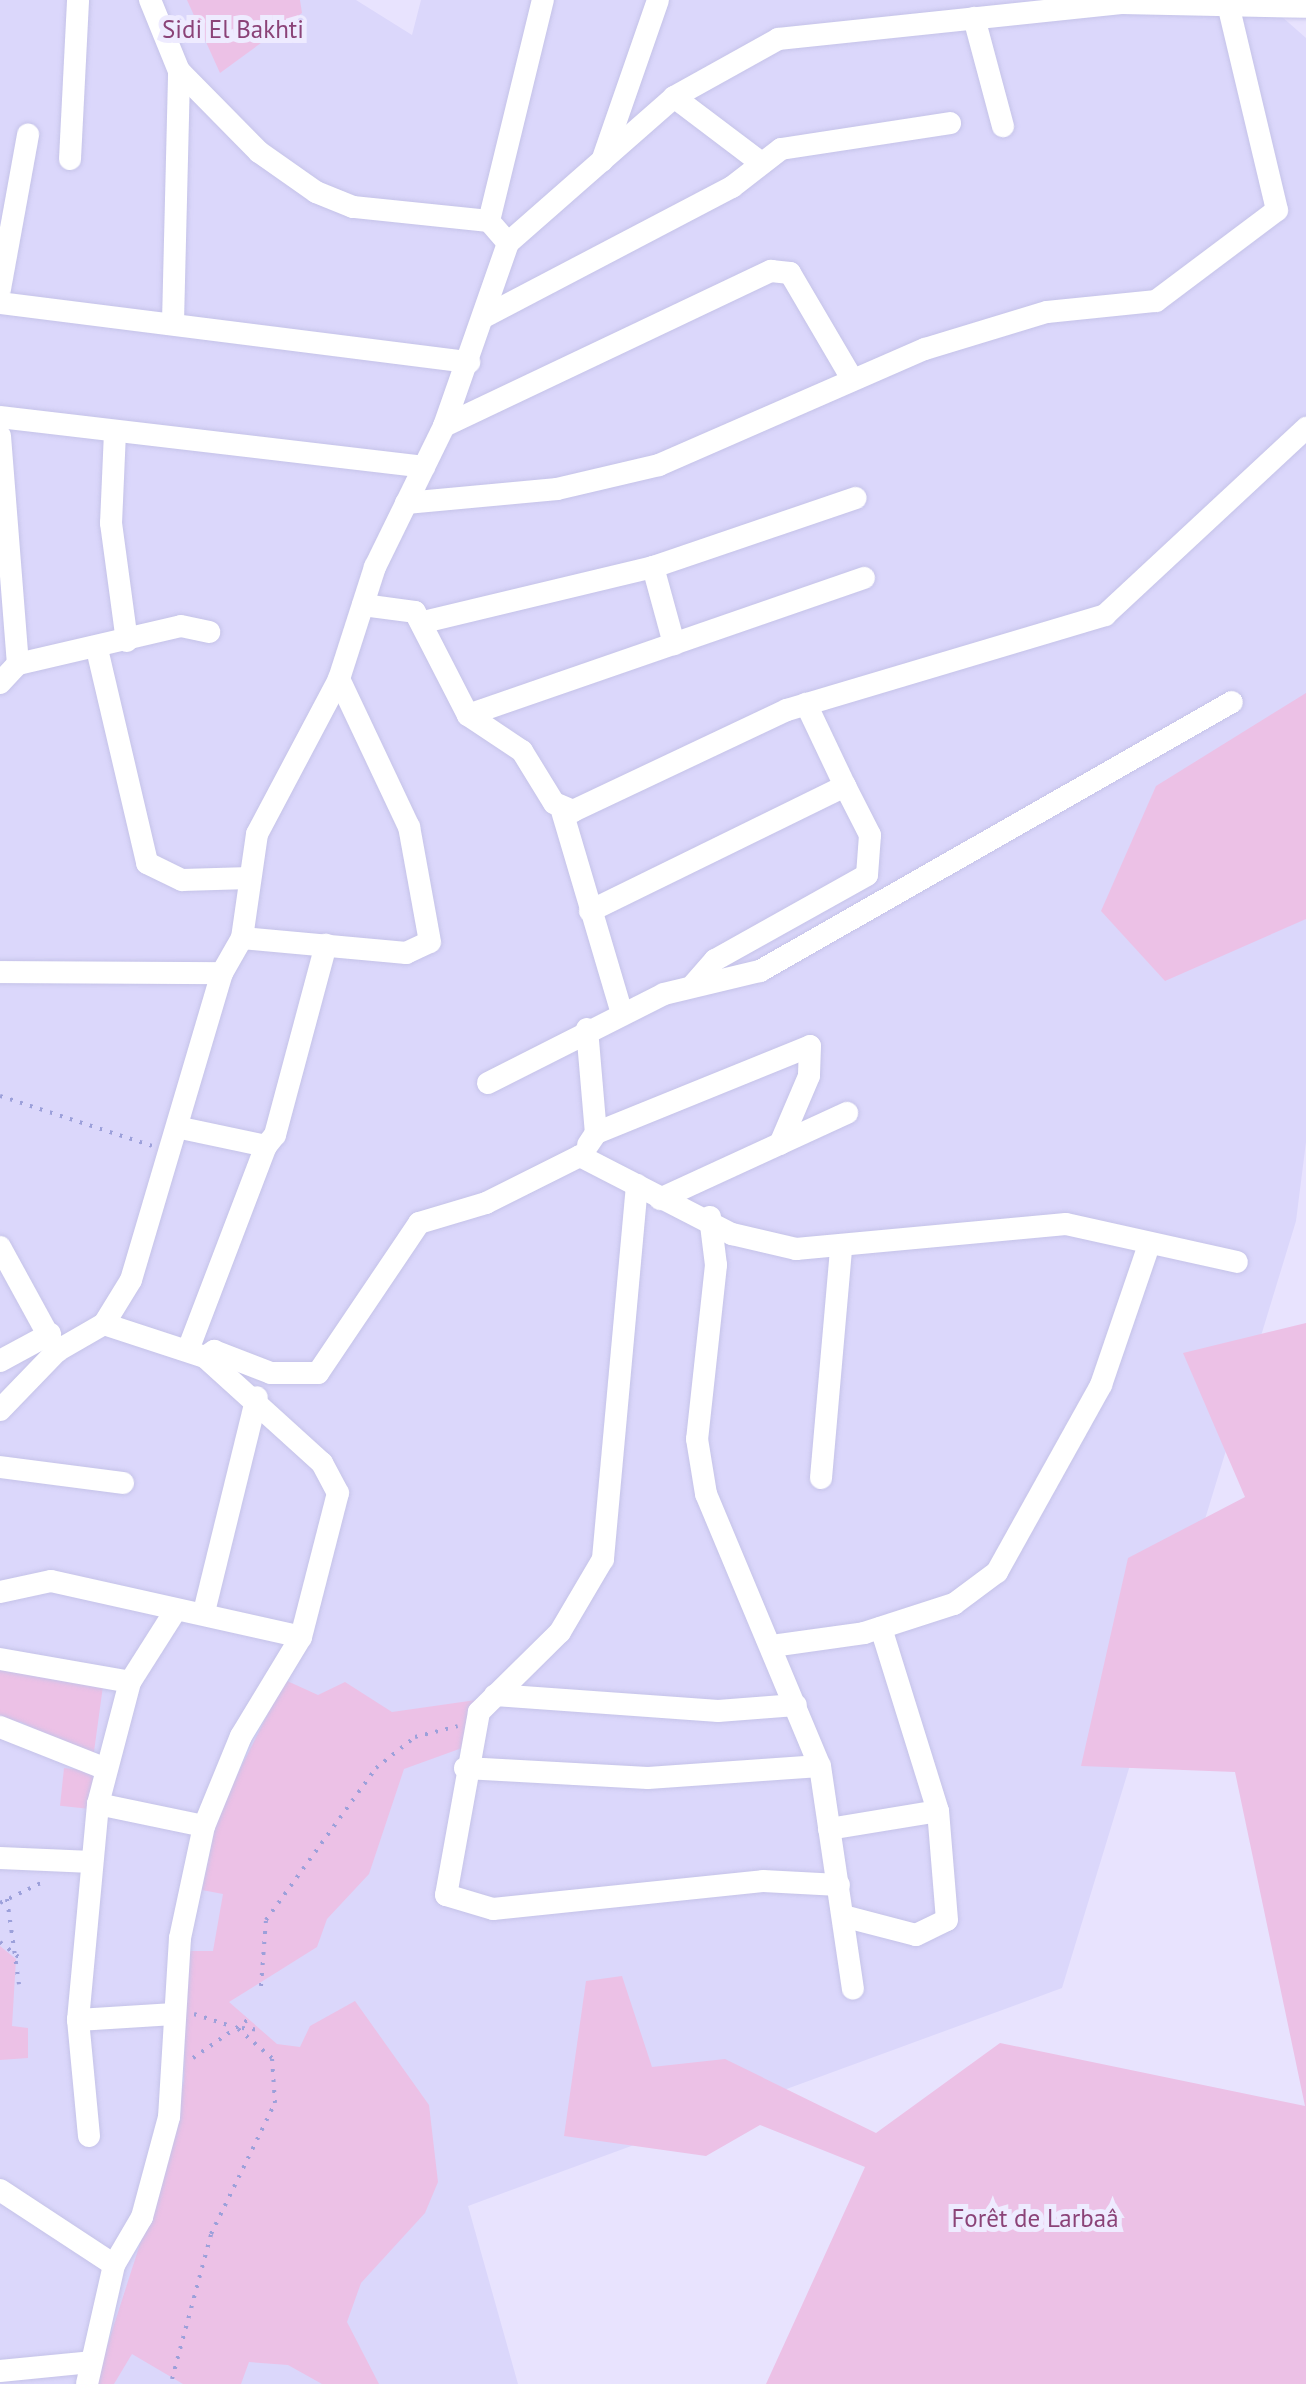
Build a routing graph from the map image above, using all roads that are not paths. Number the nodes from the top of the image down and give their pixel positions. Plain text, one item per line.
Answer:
1 (78, 0) edge
2 (150, 0) edge
3 (543, 0) edge
4 (658, 0) edge
5 (1216, 3) edge
6 (1306, 7) edge
7 (974, 18) junction
8 (180, 72) junction
9 (674, 98) junction
10 (950, 122) dead end
11 (1003, 126) dead end
12 (28, 134) dead end
13 (70, 158) dead end
14 (760, 162) junction
15 (600, 164) junction
16 (489, 220) junction
17 (508, 243) junction
18 (0, 289) edge
19 (0, 302) edge
20 (486, 316) junction
21 (173, 322) junction
22 (468, 362) junction
23 (851, 377) junction
24 (0, 418) edge
25 (444, 426) junction
26 (1306, 428) edge
27 (115, 432) junction
28 (0, 436) edge
29 (424, 467) junction
30 (856, 498) dead end
31 (406, 504) junction
32 (654, 568) junction
33 (864, 578) dead end
34 (364, 605) junction
35 (424, 622) junction
36 (209, 632) dead end
37 (127, 641) junction
38 (674, 644) junction
39 (98, 648) junction
40 (18, 664) junction
41 (340, 679) junction
42 (0, 683) edge
43 (1232, 702) dead end
44 (806, 704) junction
45 (468, 716) junction
46 (845, 786) junction
47 (562, 811) junction
48 (250, 878) junction
49 (590, 911) junction
50 (242, 938) junction
51 (326, 945) junction
52 (0, 972) edge
53 (222, 973) junction
54 (694, 984) junction
55 (622, 1013) junction
56 (587, 1029) junction
57 (488, 1083) dead end
58 (847, 1112) dead end
59 (181, 1128) junction
60 (596, 1133) junction
61 (780, 1144) junction
62 (266, 1146) junction
63 (580, 1156) junction
64 (637, 1185) junction
65 (660, 1199) junction
66 (710, 1217) junction
67 (1149, 1245) junction
68 (0, 1248) edge
69 (841, 1248) junction
70 (1237, 1262) dead end
71 (104, 1324) junction
72 (53, 1343) junction
73 (196, 1354) junction
74 (0, 1361) edge
75 (257, 1397) junction
76 (0, 1410) edge
77 (0, 1466) edge
78 (821, 1478) dead end
79 (123, 1483) dead end
80 (0, 1592) edge
81 (175, 1610) junction
82 (204, 1612) junction
83 (881, 1628) junction
84 (301, 1637) junction
85 (772, 1646) junction
86 (0, 1659) edge
87 (130, 1682) junction
88 (495, 1696) junction
89 (796, 1705) junction
90 (0, 1726) edge
91 (820, 1766) junction
92 (106, 1768) junction
93 (465, 1768) junction
94 (98, 1804) junction
95 (938, 1811) junction
96 (204, 1826) junction
97 (829, 1829) junction
98 (0, 1858) edge
99 (92, 1862) junction
100 (839, 1885) junction
101 (843, 1916) junction
102 (853, 1990) dead end
103 (174, 2014) junction
104 (78, 2020) junction
105 (88, 2136) dead end
106 (0, 2190) edge
107 (114, 2265) junction
108 (0, 2371) edge
109 (89, 2373) edge

1 - 13 street
2 - 8 street
3 - 16 street
4 - 15 street
5 - 6 street
5 - 7 street
5 - 23 street
7 - 9 street
7 - 11 street
8 - 16 street
8 - 21 street
9 - 14 street
9 - 15 street
10 - 14 street
12 - 18 street
14 - 20 street
15 - 17 street
16 - 17 street
17 - 20 street
19 - 21 street
20 - 22 street
21 - 22 street
22 - 25 street
23 - 25 street
23 - 31 street
24 - 27 street
25 - 29 street
26 - 44 street
27 - 29 street
27 - 37 street
28 - 40 street
29 - 31 street
30 - 32 street
31 - 34 street
32 - 35 street
32 - 38 street
33 - 38 street
34 - 35 street
34 - 41 street
35 - 45 street
36 - 37 street
37 - 39 street
38 - 45 street
39 - 40 street
39 - 48 street
40 - 42 street
41 - 48 street
41 - 51 street
43 - 54 street
44 - 46 street
44 - 47 street
45 - 47 street
46 - 49 street
46 - 54 street
47 - 49 street
48 - 50 street
49 - 55 street
50 - 51 street
50 - 53 street
51 - 62 street
52 - 53 street
53 - 59 street
54 - 55 street
55 - 56 street
56 - 57 street
56 - 60 street
58 - 61 street
59 - 62 street
59 - 71 street
60 - 61 street
60 - 63 street
61 - 65 street
62 - 73 street
63 - 64 street
63 - 73 street
64 - 65 street
64 - 88 street
65 - 66 street
66 - 69 street
66 - 85 street
67 - 69 street
67 - 70 street
67 - 83 street
68 - 72 street
69 - 78 street
71 - 72 street
71 - 73 street
72 - 74 street
72 - 76 street
73 - 75 street
75 - 82 street
75 - 84 street
77 - 79 street
80 - 81 street
81 - 82 street
81 - 87 street
82 - 84 street
83 - 85 street
83 - 95 street
84 - 96 street
85 - 89 street
86 - 87 street
87 - 92 street
88 - 89 street
88 - 93 street
89 - 91 street
90 - 92 street
91 - 93 street
91 - 97 street
92 - 94 street
93 - 100 street
94 - 96 street
94 - 99 street
95 - 97 street
95 - 101 street
96 - 103 street
97 - 100 street
98 - 99 street
99 - 104 street
100 - 101 street
101 - 102 street
103 - 104 street
103 - 107 street
104 - 105 street
106 - 107 street
107 - 109 street
108 - 109 street

